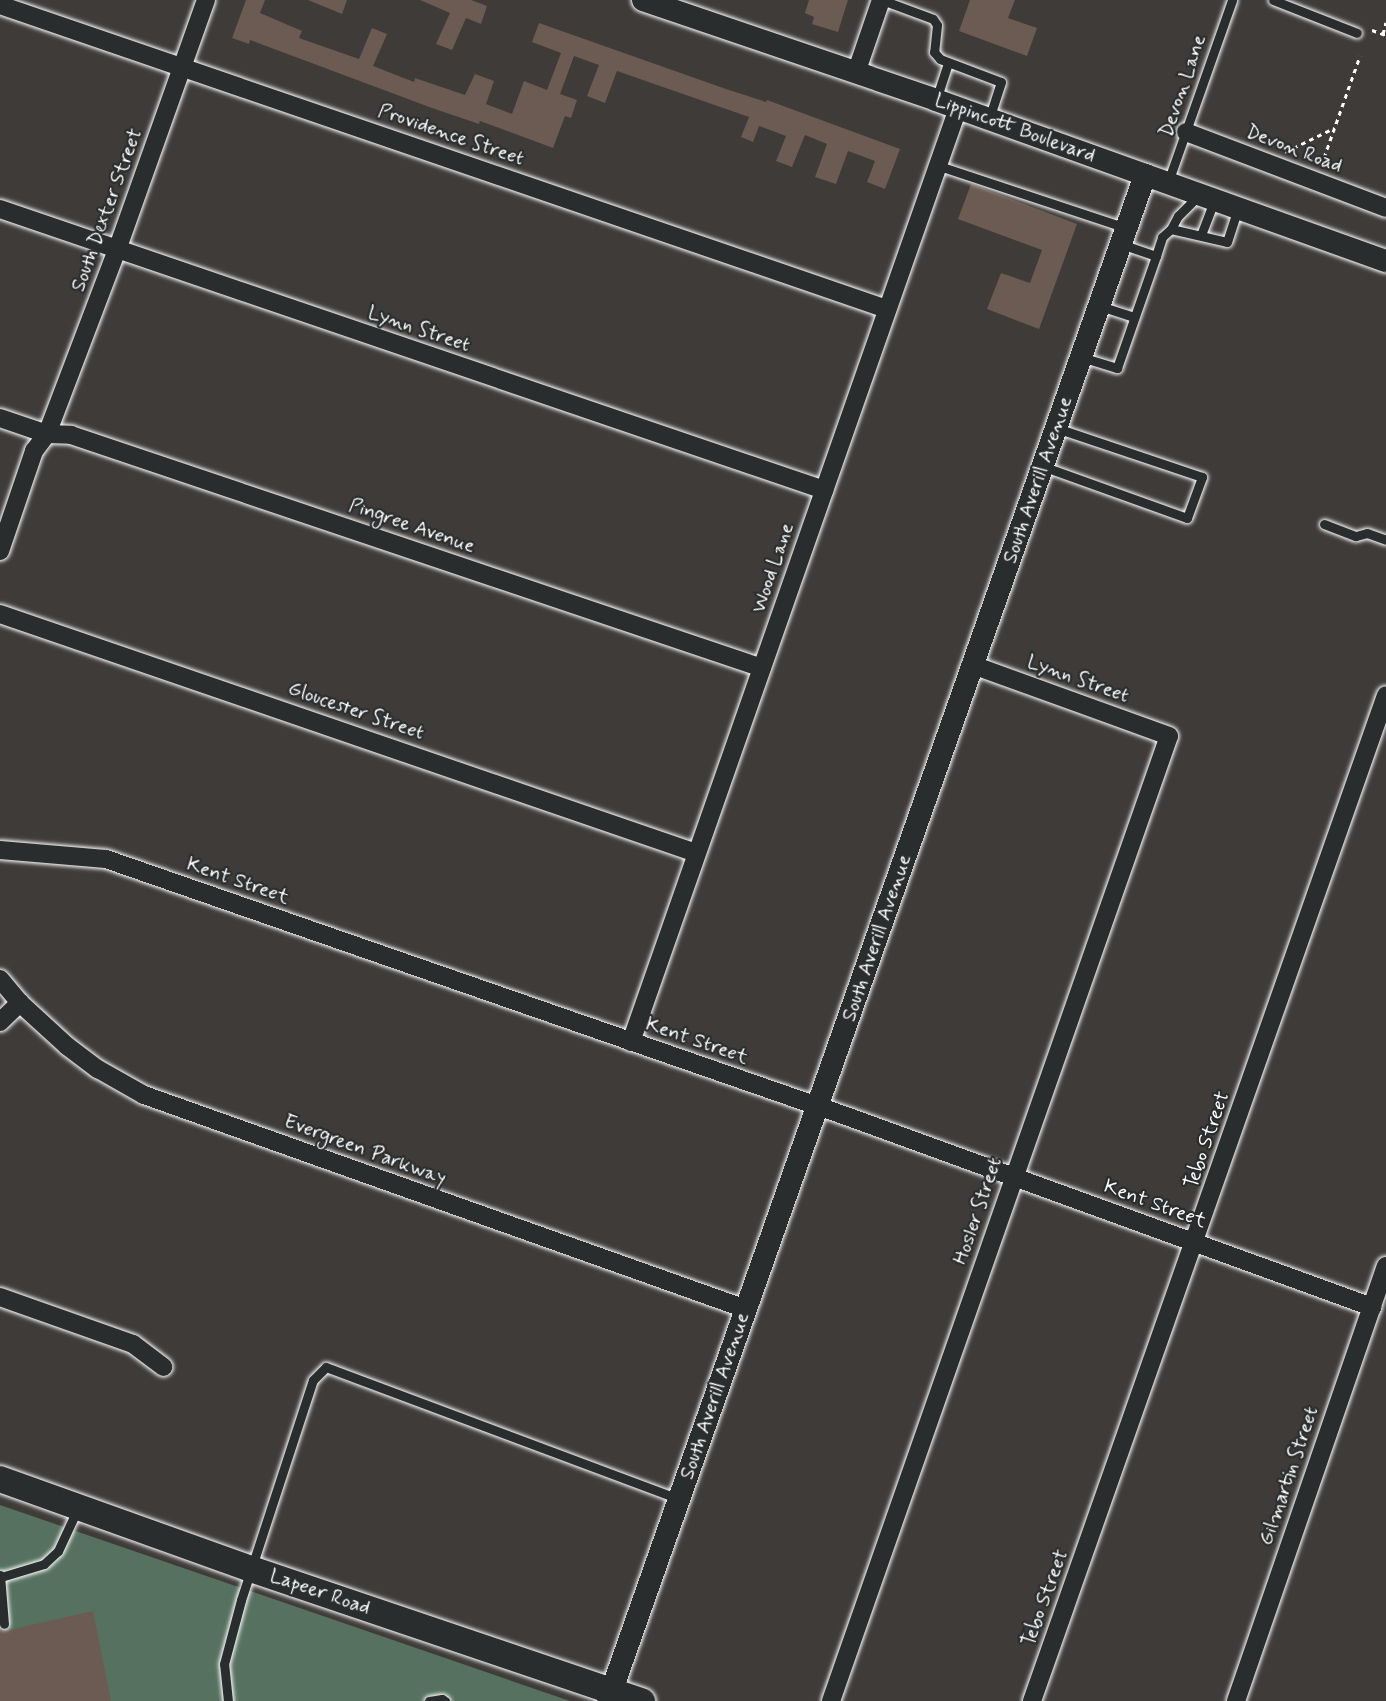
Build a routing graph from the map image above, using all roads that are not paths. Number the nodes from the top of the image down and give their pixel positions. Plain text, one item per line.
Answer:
1 (206, 0) edge
2 (643, 0) edge
3 (882, 0) edge
4 (1232, 0) edge
5 (1273, 0) edge
6 (0, 5) edge
7 (1357, 33) dead end
8 (948, 63) junction
9 (182, 67) junction
10 (856, 73) junction
11 (936, 100) junction
12 (958, 108) junction
13 (989, 119) junction
14 (1186, 132) junction
15 (936, 165) junction
16 (1145, 175) junction
17 (1168, 183) junction
18 (1206, 198) junction
19 (1386, 208) edge
20 (0, 209) edge
21 (1238, 209) junction
22 (1171, 229) junction
23 (1201, 235) junction
24 (1123, 236) junction
25 (117, 250) junction
26 (1156, 255) junction
27 (1386, 261) edge
28 (1099, 305) junction
29 (887, 309) junction
30 (1134, 317) junction
31 (1081, 357) junction
32 (0, 418) edge
33 (1056, 428) junction
34 (47, 434) junction
35 (1042, 466) junction
36 (824, 490) junction
37 (1324, 524) dead end
38 (1386, 540) edge
39 (0, 551) edge
40 (0, 614) edge
41 (973, 665) junction
42 (762, 668) junction
43 (1386, 695) edge
44 (1169, 736) joint
45 (0, 850) edge
46 (696, 853) junction
47 (0, 979) edge
48 (20, 1003) junction
49 (0, 1022) edge
50 (631, 1042) junction
51 (818, 1106) junction
52 (1014, 1176) junction
53 (1195, 1243) junction
54 (1386, 1266) edge
55 (0, 1297) edge
56 (1372, 1307) junction
57 (746, 1309) junction
58 (163, 1367) dead end
59 (0, 1479) edge
60 (679, 1499) junction
61 (78, 1507) junction
62 (251, 1569) junction
63 (1, 1576) edge
64 (4, 1624) dead end
65 (610, 1696) edge
66 (228, 1701) edge
67 (429, 1701) edge
68 (445, 1701) edge
69 (642, 1701) edge
70 (831, 1701) edge
71 (1032, 1701) edge
72 (1236, 1701) edge

1 - 9 street, South Dexter Street
2 - 10 street, Lippincott Boulevard
3 - 8 lane
3 - 10 street
4 - 14 lane, Devon Lane
5 - 7 lane
6 - 9 street, Providence Street
8 - 11 lane
8 - 13 lane
9 - 25 street, South Dexter Street
9 - 29 street, Providence Street
10 - 11 street, Lippincott Boulevard
11 - 12 street, Lippincott Boulevard
12 - 13 street, Lippincott Boulevard
12 - 15 street, Wood Lane
13 - 16 street, Lippincott Boulevard
14 - 17 lane, Devon Lane
14 - 19 street, Devon Road
15 - 24 lane
15 - 29 street, Wood Lane
16 - 17 street, Lippincott Boulevard
16 - 24 street, South Averill Avenue
17 - 18 street, Lippincott Boulevard
18 - 21 street, Lippincott Boulevard
18 - 22 lane
18 - 23 lane
20 - 25 street, Lynn Street
21 - 23 lane
21 - 27 street, Lippincott Boulevard
22 - 23 lane
22 - 26 lane
24 - 26 lane
24 - 28 street, South Averill Avenue
25 - 34 street, South Dexter Street
25 - 36 street, Lynn Street
26 - 30 lane
28 - 30 lane
28 - 31 street, South Averill Avenue
29 - 36 street, Wood Lane
30 - 31 lane
31 - 33 street, South Averill Avenue
32 - 34 street
33 - 35 street, South Averill Avenue
33 - 35 lane
34 - 39 street
34 - 42 street, Pingree Avenue
35 - 41 street, South Averill Avenue
36 - 42 street, Wood Lane
37 - 38 lane
40 - 46 street, Gloucester Street
41 - 44 street, Lynn Street
41 - 51 street, South Averill Avenue
42 - 46 street, Wood Lane
43 - 53 street, Tebo Street
44 - 52 street, Hosler Street
45 - 50 street, Kent Street
46 - 50 street, Wood Lane
47 - 48 street, Evergreen Parkway
48 - 49 street
48 - 57 street, Evergreen Parkway
50 - 51 street, Kent Street
51 - 52 street, Kent Street
51 - 57 street, South Averill Avenue
52 - 53 street, Kent Street
52 - 70 street, Hosler Street
53 - 56 street, Kent Street
53 - 71 street, Tebo Street
54 - 56 street, Gilmartin Street
55 - 58 street
56 - 72 street, Gilmartin Street
57 - 60 street, South Averill Avenue
59 - 61 main road, Lapeer Road
60 - 62 lane
60 - 65 street, South Averill Avenue
61 - 62 main road, Lapeer Road
61 - 63 lane
62 - 65 main road, Lapeer Road
62 - 66 lane
63 - 64 lane
65 - 69 main road, Lapeer Road
67 - 68 lane

